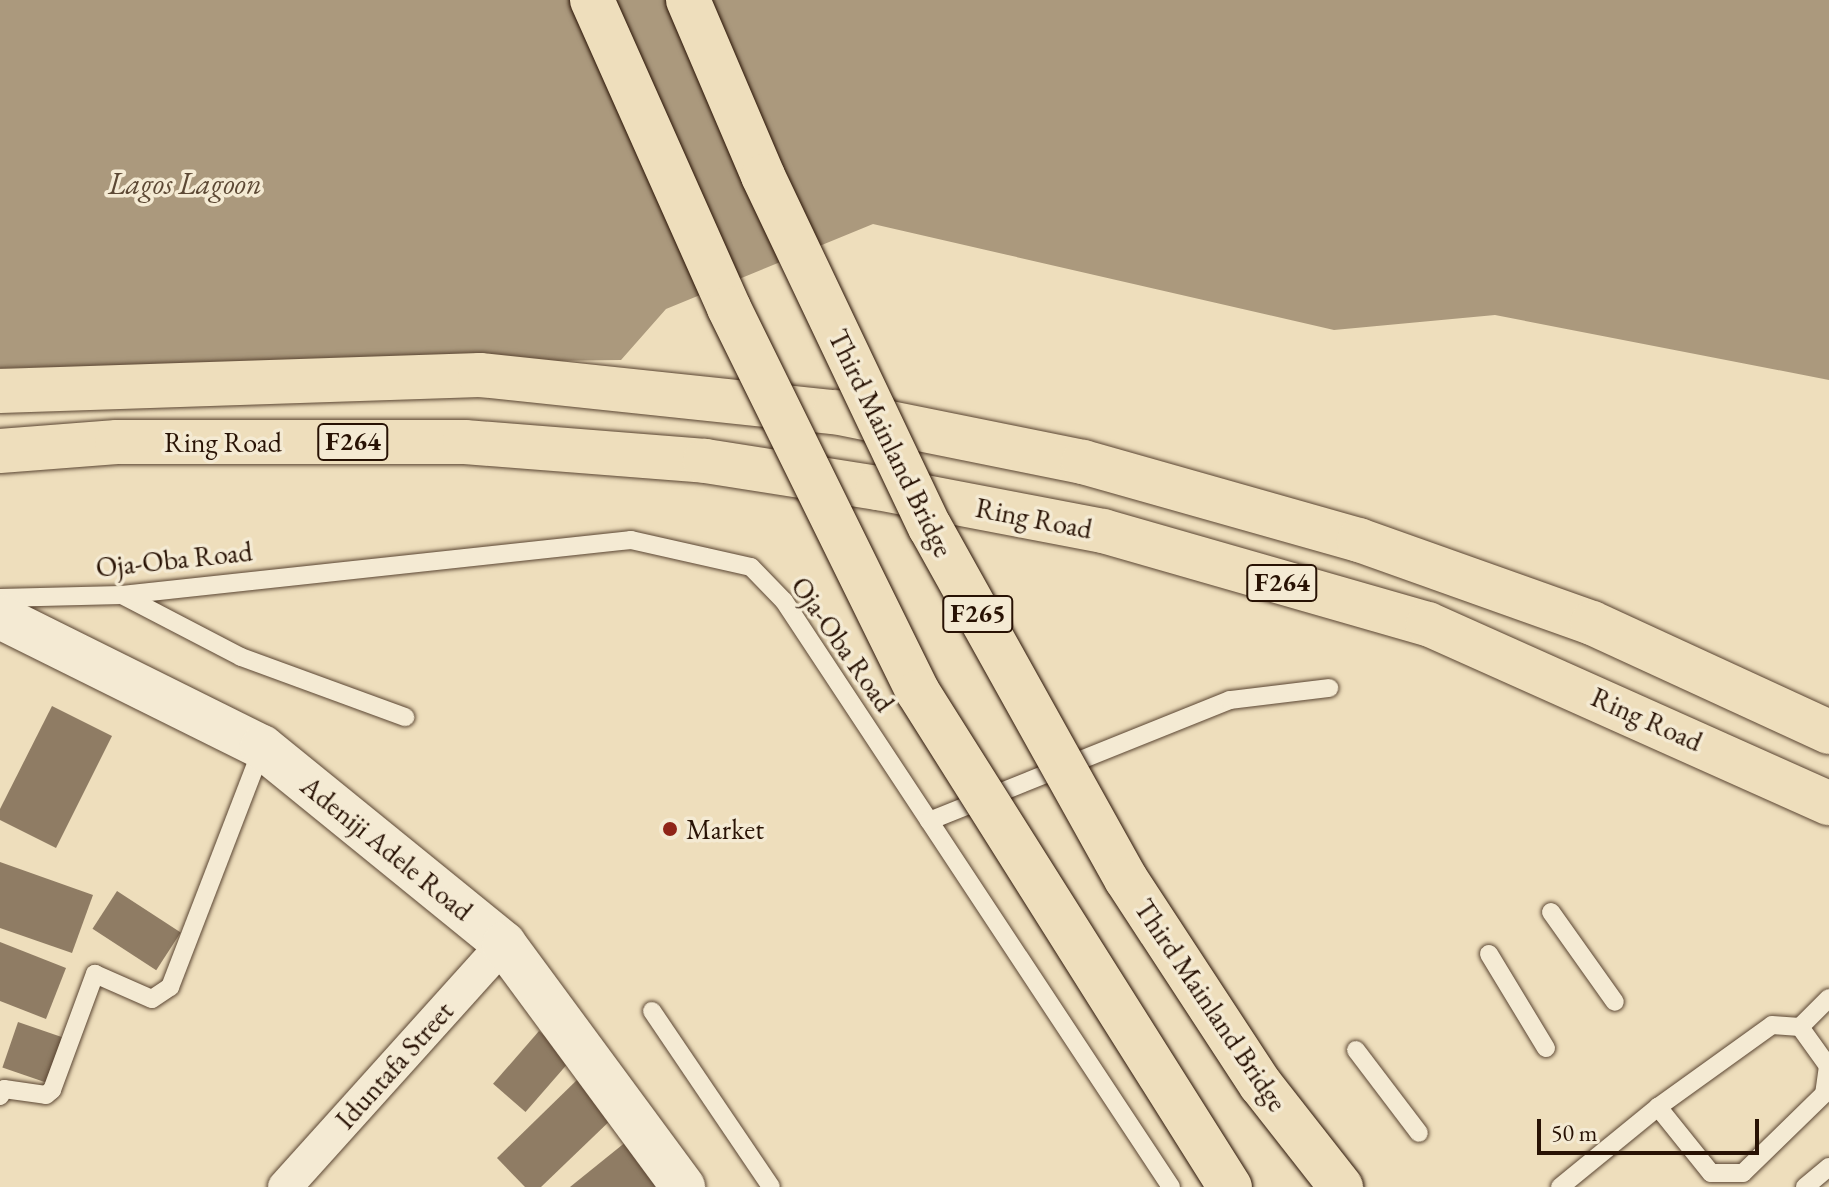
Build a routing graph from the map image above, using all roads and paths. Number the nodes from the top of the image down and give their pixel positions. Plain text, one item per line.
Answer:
1 (592, 0) edge
2 (688, 0) edge
3 (0, 391) edge
4 (0, 451) edge
5 (122, 595) junction
6 (0, 598) edge
7 (0, 617) edge
8 (1329, 688) dead end
9 (405, 717) dead end
10 (1829, 732) edge
11 (262, 747) junction
12 (1829, 803) edge
13 (929, 821) junction
14 (1551, 912) dead end
15 (504, 944) junction
16 (1489, 954) dead end
17 (1829, 998) edge
18 (1615, 1002) dead end
19 (652, 1011) dead end
20 (1800, 1027) junction
21 (1546, 1048) dead end
22 (1356, 1050) dead end
23 (1828, 1065) edge
24 (0, 1096) edge
25 (1658, 1107) junction
26 (1419, 1133) dead end
27 (1829, 1167) edge
28 (285, 1187) edge
29 (683, 1187) edge
30 (771, 1187) edge
31 (1171, 1187) edge
32 (1230, 1187) edge
33 (1341, 1187) edge
34 (1560, 1187) edge
35 (1805, 1187) edge

1 - 32 main road, bridge
2 - 33 main road, Third Mainland Bridge / F265, bridge
3 - 10 main road, Ring Road / F264
4 - 12 main road, Ring Road / F264
5 - 6 lane, Oja-Oba Road
5 - 9 lane
5 - 13 lane, Oja-Oba Road
7 - 11 street, Adeniji Adele Road
8 - 13 lane
11 - 15 street, Adeniji Adele Road
11 - 24 lane
13 - 31 lane, Oja-Oba Road
14 - 18 lane
15 - 28 street, Iduntafa Street
15 - 29 street, Adeniji Adele Road
16 - 21 lane
17 - 20 lane
19 - 30 lane
20 - 23 lane
20 - 25 lane
22 - 26 lane
23 - 25 lane
25 - 34 lane
27 - 35 lane

